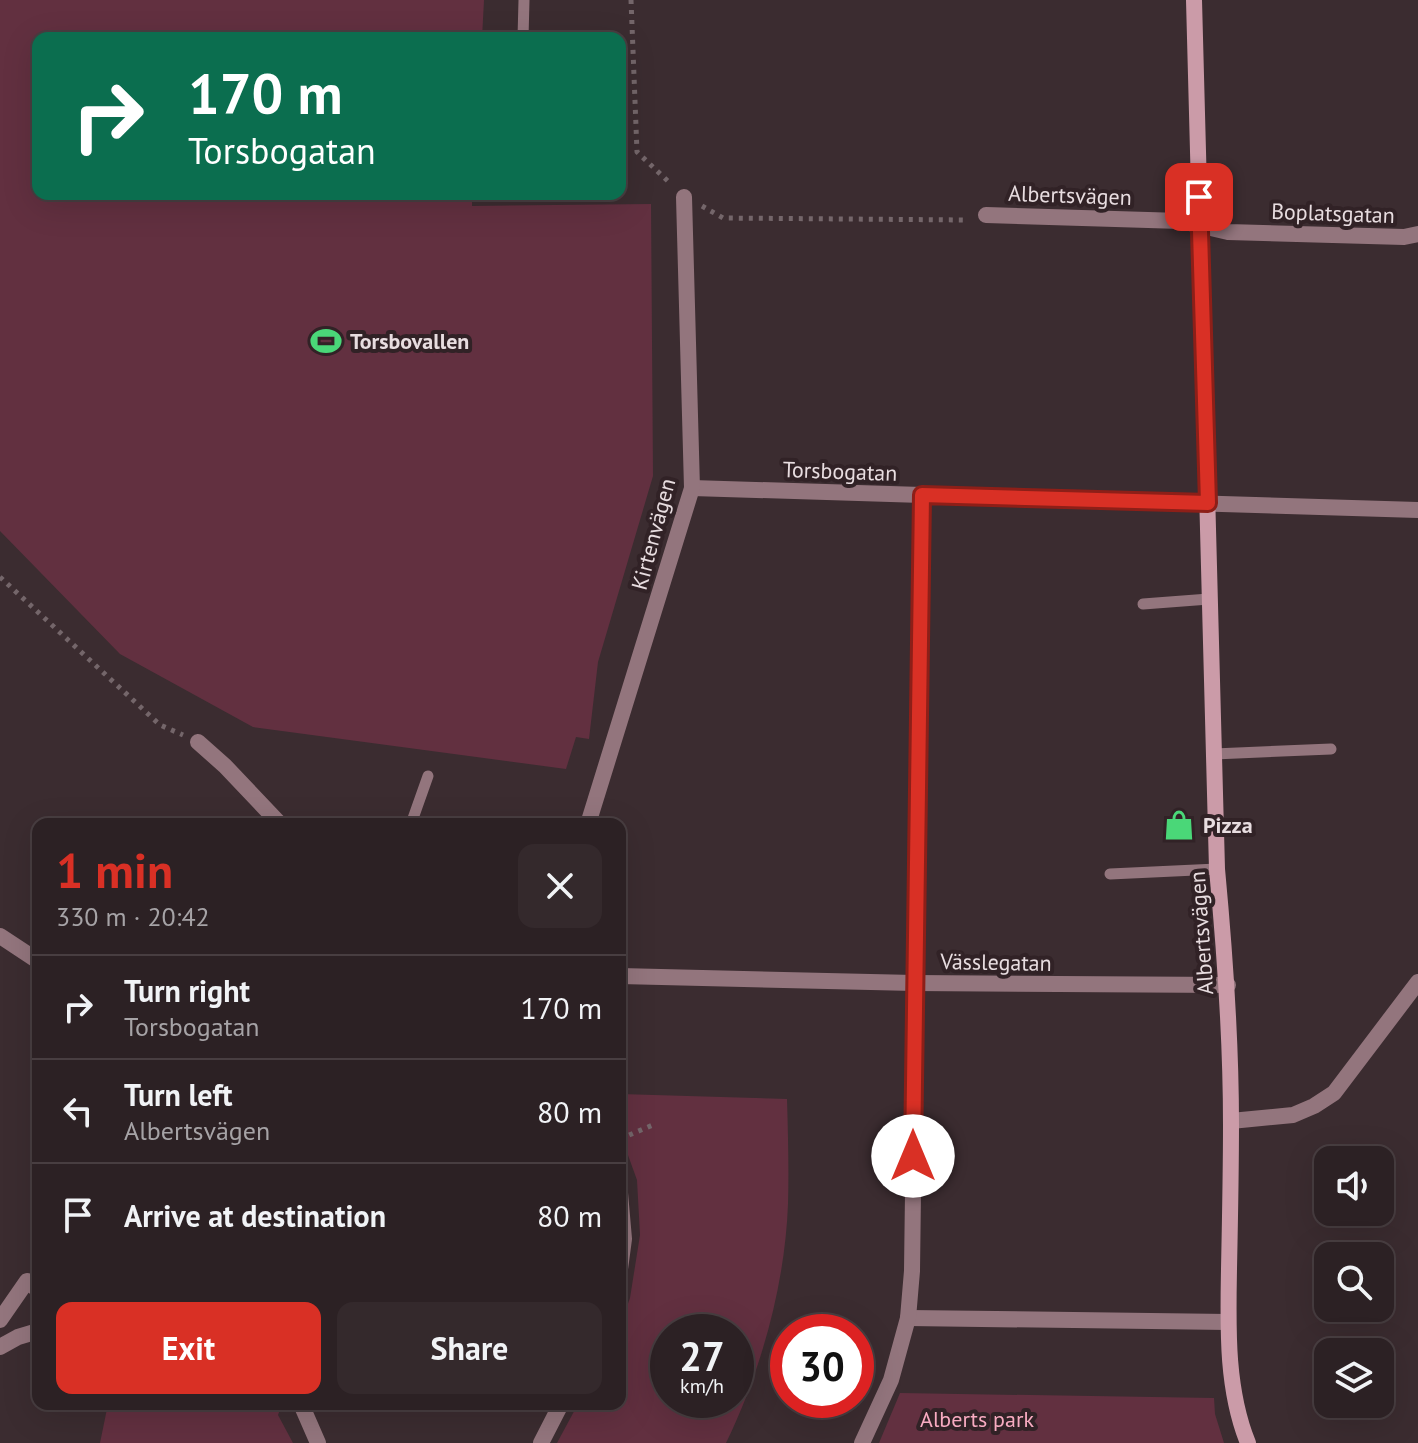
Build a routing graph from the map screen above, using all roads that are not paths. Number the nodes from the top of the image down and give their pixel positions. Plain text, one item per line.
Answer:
1 (524, 0) edge
2 (1194, 0) edge
3 (523, 32) edge
4 (684, 197) road end
5 (986, 215) road end
6 (1200, 225) junction
7 (1418, 234) edge
8 (692, 488) junction
9 (922, 495) junction
10 (1208, 503) junction
11 (1418, 510) edge
12 (1209, 599) junction
13 (1143, 604) dead end
14 (198, 742) road end
15 (1331, 749) dead end
16 (1214, 754) junction
17 (428, 776) dead end
18 (274, 818) edge
19 (413, 818) edge
20 (590, 818) edge
21 (1217, 869) junction
22 (1110, 874) dead end
23 (0, 936) edge
24 (32, 957) edge
25 (626, 976) edge
26 (1418, 982) edge
27 (914, 983) junction
28 (1228, 985) junction
29 (1231, 1121) junction
30 (32, 1285) edge
31 (908, 1318) junction
32 (0, 1320) edge
33 (1228, 1322) junction
34 (32, 1333) edge
35 (0, 1347) edge
36 (304, 1410) edge
37 (558, 1410) edge
38 (318, 1443) edge
39 (541, 1443) edge
40 (862, 1443) edge
41 (1248, 1443) edge

1 - 3 lane
2 - 6 street, Albertsvägen
4 - 8 street, Kirtenvägen
5 - 6 street, Albertsvägen
6 - 7 street, Boplatsgatan
6 - 10 street, Albertsvägen
8 - 9 street, Torsbogatan
8 - 20 street, Kirtenvägen
9 - 10 street, Torsbogatan
9 - 27 street
10 - 11 street, Torsbogatan
10 - 12 street, Albertsvägen
12 - 13 lane
12 - 16 street, Albertsvägen
14 - 18 street
15 - 16 lane
16 - 21 street, Albertsvägen
17 - 19 lane
21 - 22 lane
21 - 28 street, Albertsvägen
23 - 24 street
25 - 27 street, Vässlegatan
26 - 29 street
27 - 28 street, Vässlegatan
27 - 31 street
28 - 29 street, Albertsvägen
29 - 33 street, Albertsvägen
30 - 32 street
31 - 33 street
31 - 40 street
33 - 41 street, Albertsvägen
34 - 35 street
36 - 38 street
37 - 39 street

